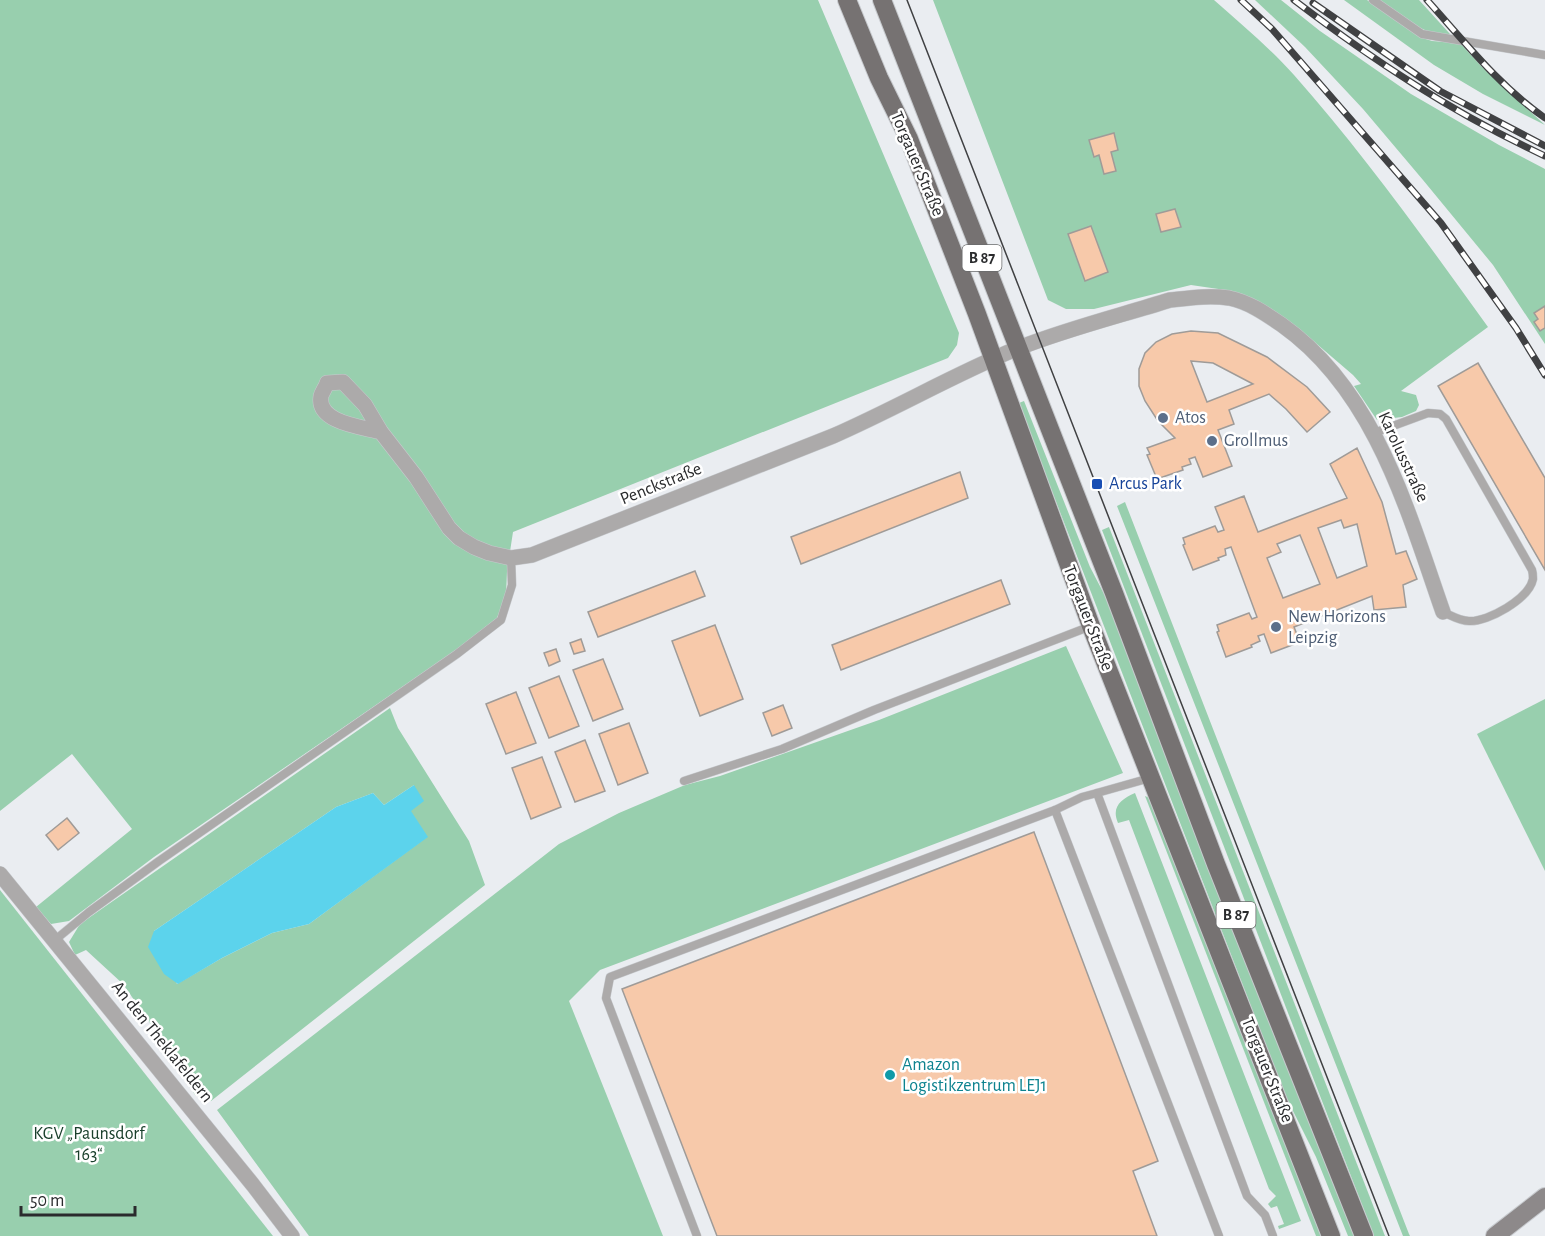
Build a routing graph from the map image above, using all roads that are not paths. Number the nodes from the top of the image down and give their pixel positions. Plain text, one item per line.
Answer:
1 (846, 0) edge
2 (882, 0) edge
3 (1373, 0) edge
4 (1545, 55) edge
5 (1018, 349) junction
6 (994, 359) junction
7 (381, 432) dead end
8 (1374, 433) junction
9 (511, 558) junction
10 (1443, 612) joint
11 (1091, 626) junction
12 (1150, 778) junction
13 (684, 781) dead end
14 (1097, 793) junction
15 (1055, 810) junction
16 (0, 874) edge
17 (55, 940) junction
18 (1545, 1197) edge
19 (292, 1236) edge
20 (697, 1236) edge
21 (1219, 1236) edge
22 (1273, 1236) edge
23 (1331, 1236) edge
24 (1364, 1236) edge
25 (1495, 1236) edge

1 - 6 main road, Torgauer Straße / B 87
2 - 5 main road, Torgauer Straße / B 87
3 - 4 lane
5 - 6 street, Karolusstraße
5 - 8 street, Karolusstraße
5 - 24 main road, Torgauer Straße / B 87
6 - 9 street, Penckstraße
6 - 11 main road, Torgauer Straße / B 87
7 - 9 street, Penckstraße
8 - 10 street, Karolusstraße
8 - 10 lane
9 - 17 lane
11 - 12 main road, Torgauer Straße / B 87
11 - 13 lane
12 - 14 lane
12 - 23 main road, Torgauer Straße / B 87
14 - 15 lane
14 - 22 lane
15 - 20 lane
15 - 21 lane
16 - 17 street, An den Theklafeldern
17 - 19 street, An den Theklafeldern
18 - 25 main road

